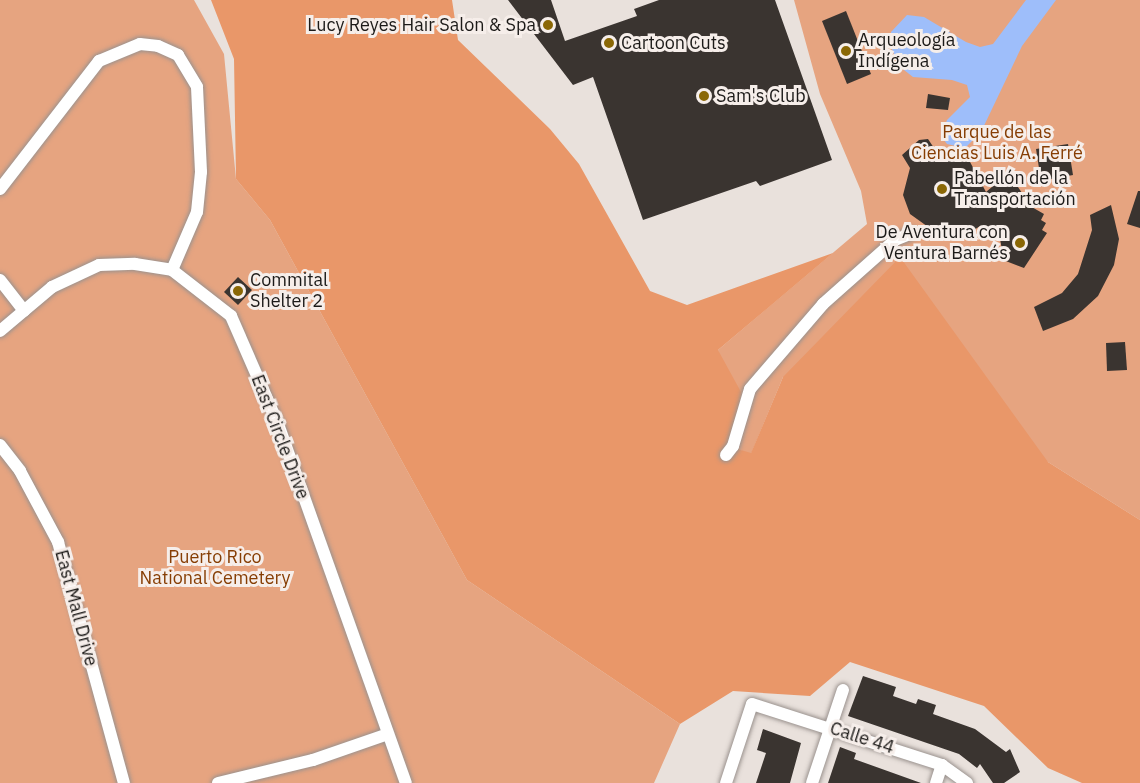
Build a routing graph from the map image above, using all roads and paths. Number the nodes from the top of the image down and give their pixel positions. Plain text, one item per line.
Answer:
1 (0, 189) edge
2 (912, 233) dead end
3 (172, 270) junction
4 (0, 280) edge
5 (24, 311) junction
6 (0, 331) edge
7 (0, 445) edge
8 (726, 455) dead end
9 (843, 690) dead end
10 (831, 728) junction
11 (388, 734) junction
12 (942, 765) junction
13 (124, 783) edge
14 (218, 783) edge
15 (406, 783) edge
16 (726, 783) edge
17 (812, 783) edge
18 (936, 783) edge
19 (967, 783) edge

1 - 3 street
2 - 8 street
3 - 5 street, East Circle Drive
3 - 11 street, East Circle Drive
4 - 5 street
5 - 6 street, East Circle Drive
7 - 13 street, East Mall Drive
9 - 10 street
10 - 12 street, Calle 44
10 - 16 street, Calle 44
10 - 17 street
11 - 14 street
11 - 15 street, East Circle Drive
12 - 18 street
12 - 19 street, Calle 44

